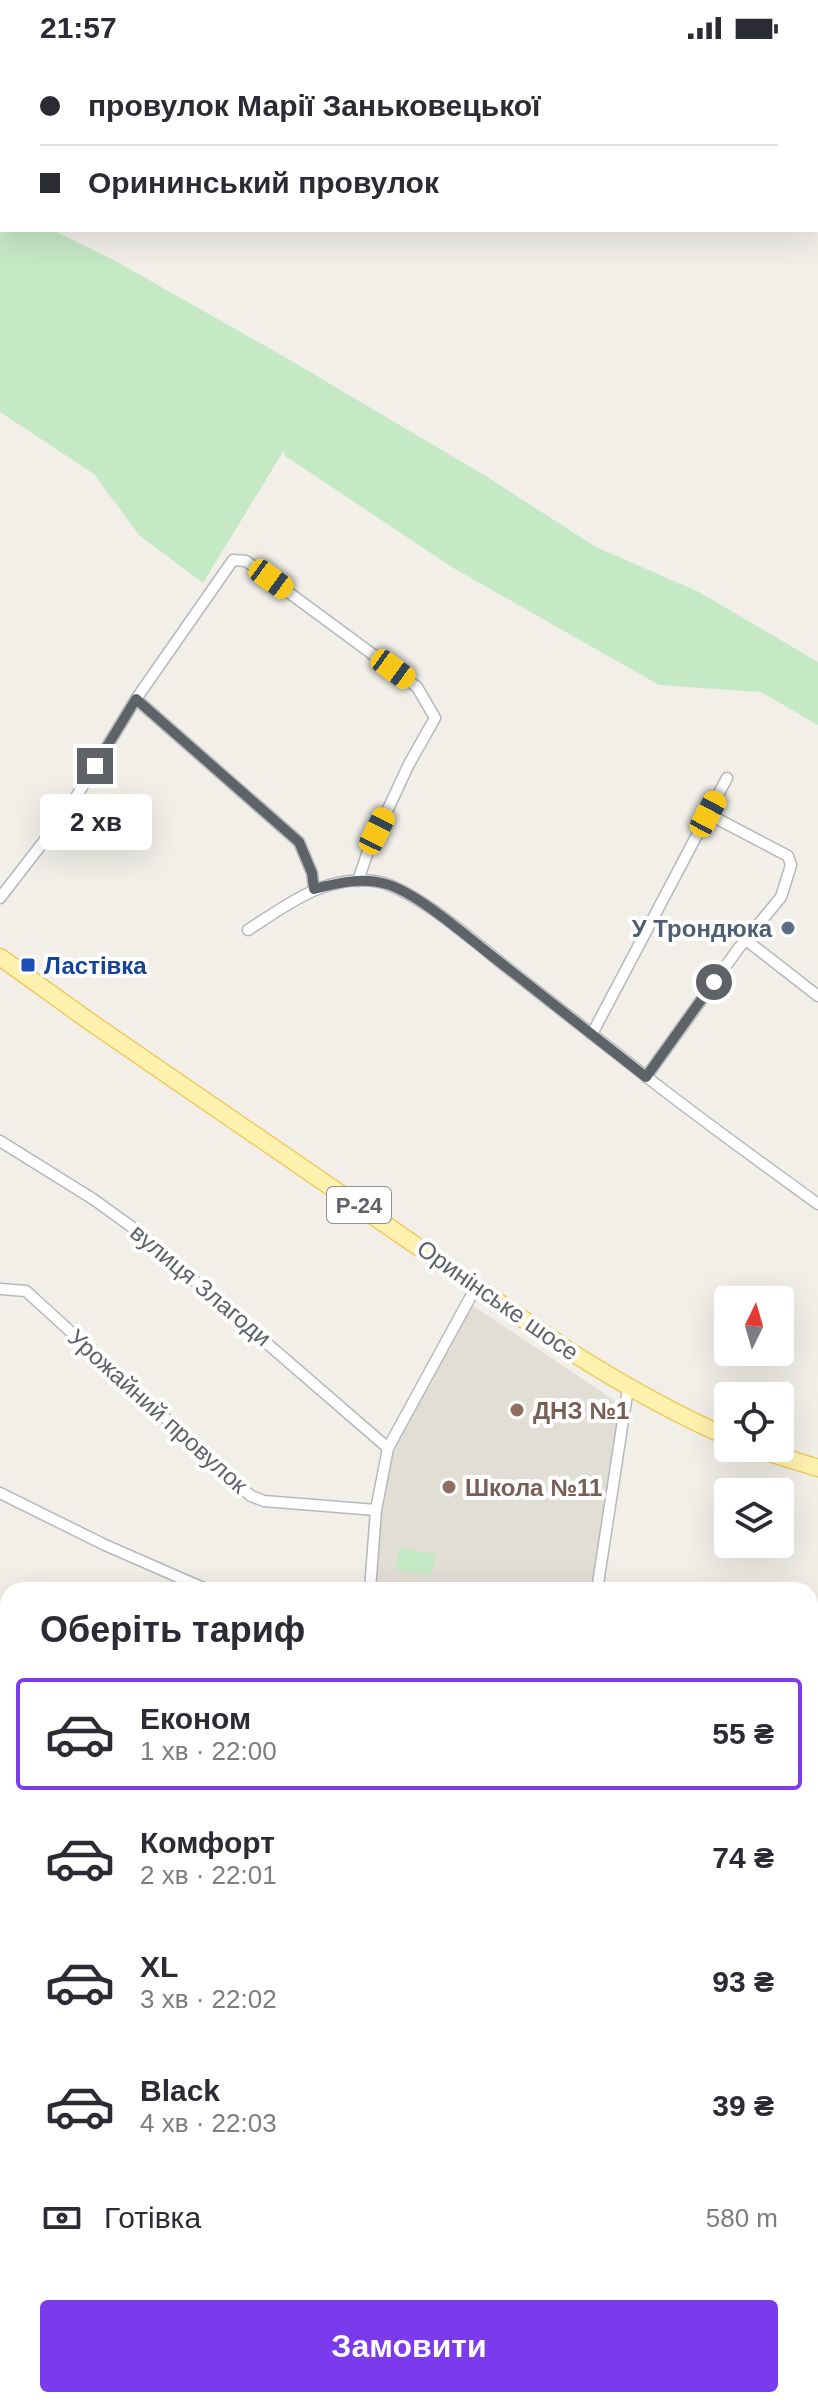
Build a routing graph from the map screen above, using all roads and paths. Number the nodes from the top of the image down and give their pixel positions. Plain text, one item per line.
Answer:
1 (136, 699) junction
2 (727, 778) dead end
3 (708, 814) junction
4 (358, 881) junction
5 (314, 889) junction
6 (0, 898) edge
7 (248, 930) dead end
8 (746, 940) junction
9 (0, 957) edge
10 (817, 993) edge
11 (592, 1034) junction
12 (646, 1077) junction
13 (0, 1141) edge
14 (818, 1204) edge
15 (477, 1285) junction
16 (0, 1289) edge
17 (628, 1388) junction
18 (714, 1431) edge
19 (388, 1448) junction
20 (794, 1460) edge
21 (818, 1468) edge
22 (0, 1493) edge
23 (376, 1510) junction
24 (190, 1582) edge
25 (371, 1582) edge
26 (598, 1582) edge

1 - 4 street
1 - 5 street
1 - 6 street
2 - 3 street
3 - 8 street
3 - 11 street
4 - 5 street
4 - 11 street
5 - 7 street
8 - 10 street
8 - 12 street
9 - 15 main road, Оринінське шосе / Р-24
11 - 12 street
12 - 14 street
13 - 19 street, вулиця Злагоди
15 - 17 main road, Оринінське шосе / Р-24
15 - 19 street
16 - 23 street, Урожайний провулок
17 - 18 main road, Оринінське шосе / Р-24
17 - 26 street
19 - 23 street
20 - 21 main road
22 - 24 street
23 - 25 street

